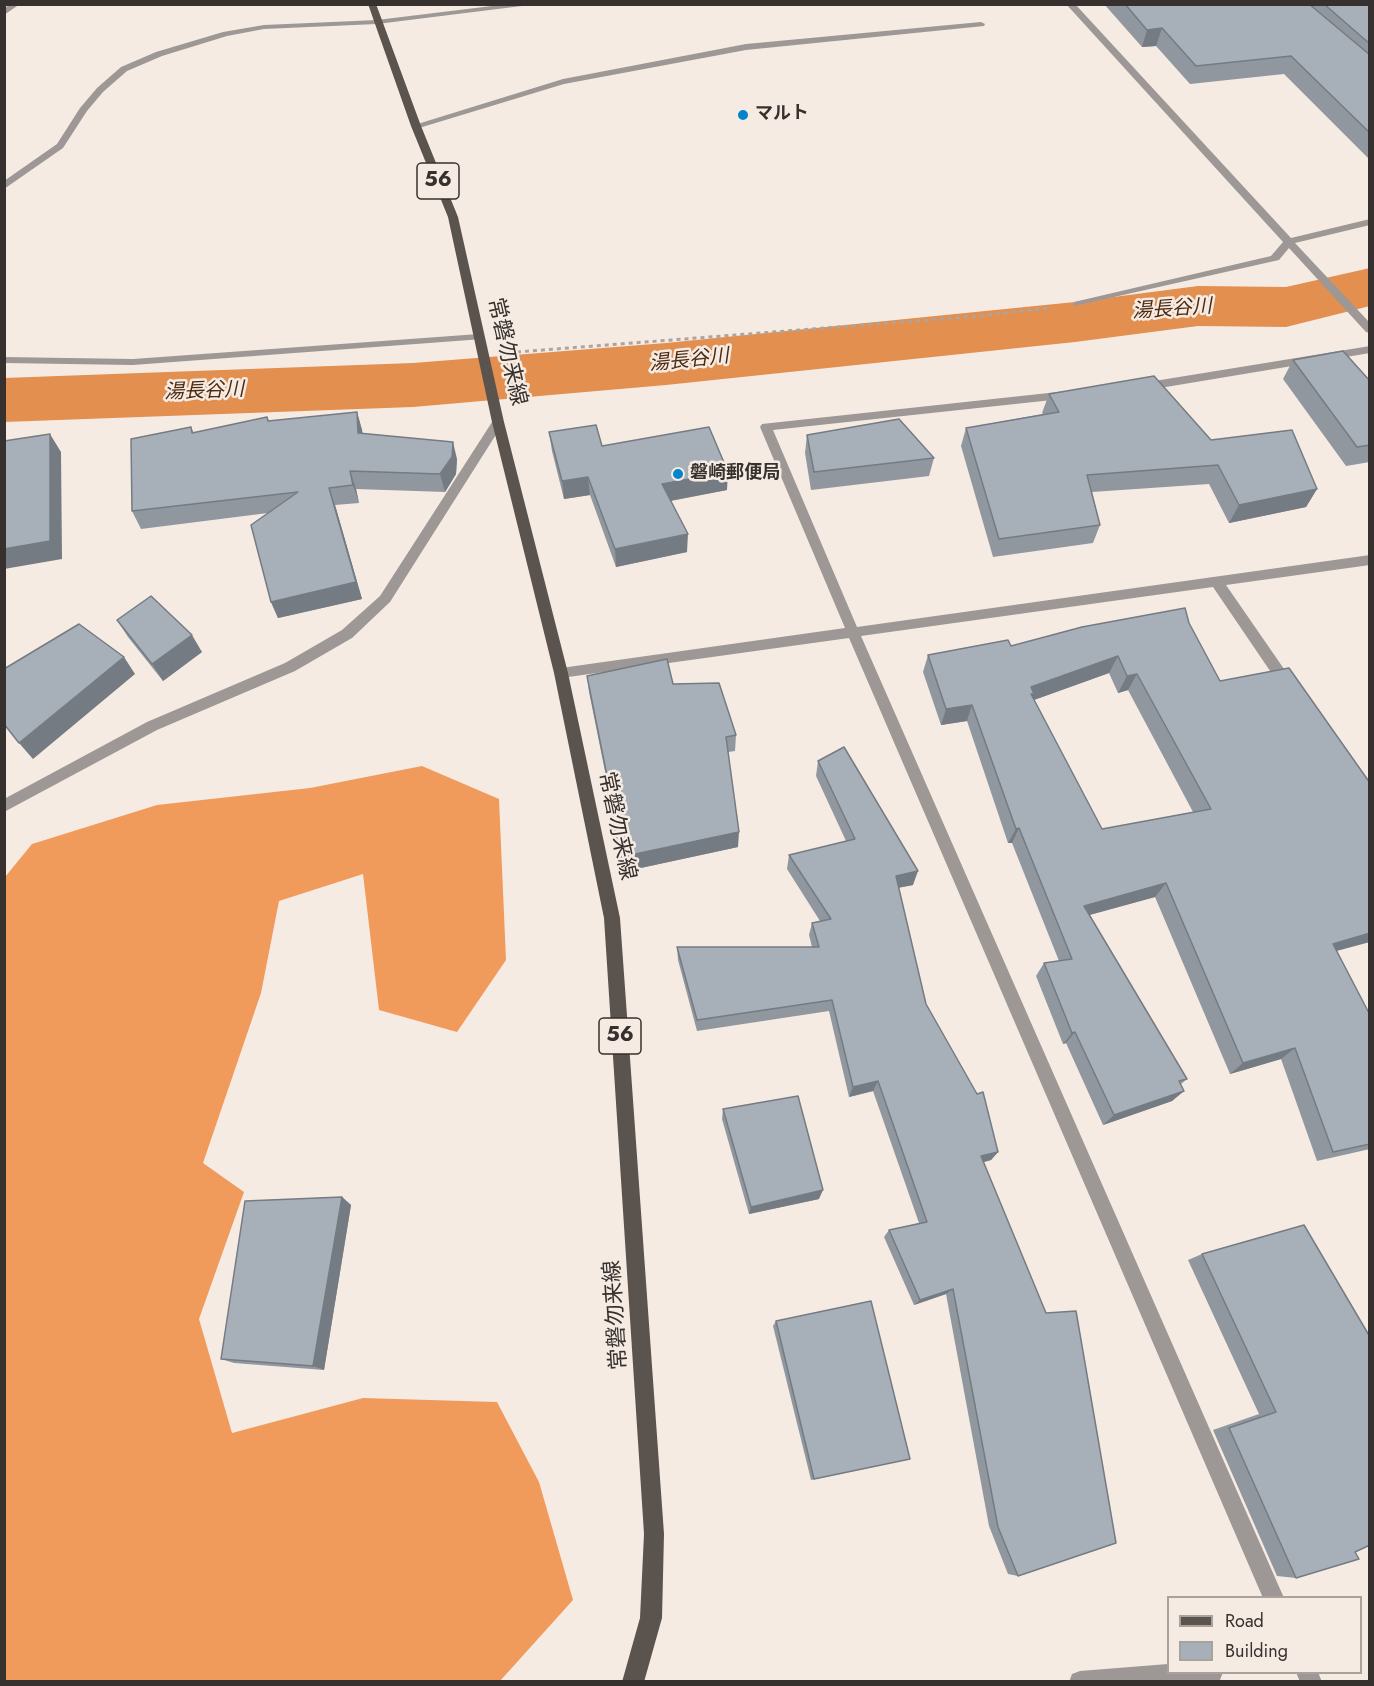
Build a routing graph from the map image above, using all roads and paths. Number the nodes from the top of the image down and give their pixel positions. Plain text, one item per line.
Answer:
1 (16, 4) edge
2 (372, 4) edge
3 (534, 4) edge
4 (1070, 4) edge
5 (4, 13) edge
6 (377, 22) junction
7 (981, 24) dead end
8 (416, 126) junction
9 (4, 186) edge
10 (1370, 222) edge
11 (1289, 241) junction
12 (1078, 304) joint
13 (1370, 330) edge
14 (479, 337) junction
15 (1370, 349) edge
16 (484, 358) junction
17 (4, 360) edge
18 (1132, 388) edge
19 (1085, 393) edge
20 (498, 422) junction
21 (1370, 560) edge
22 (1216, 581) junction
23 (853, 632) junction
24 (561, 674) junction
25 (1296, 698) edge
26 (4, 806) edge
27 (1273, 1596) edge
28 (1186, 1674) edge
29 (633, 1682) edge
30 (1080, 1682) edge

1 - 5 street
2 - 6 main road, 常磐勿来線 / 56
3 - 6 street
4 - 11 street
6 - 8 main road, 常磐勿来線 / 56
6 - 9 street
7 - 8 street
8 - 14 main road, 常磐勿来線 / 56
10 - 11 street
11 - 12 street
11 - 13 street
12 - 16 path
14 - 16 main road, 常磐勿来線 / 56
14 - 17 street
15 - 18 street
16 - 20 main road, 常磐勿来線 / 56
19 - 23 street
20 - 24 main road, 常磐勿来線 / 56
20 - 26 street
21 - 22 street
22 - 23 street
22 - 25 street
23 - 24 street
23 - 27 street
24 - 29 main road, 常磐勿来線 / 56
28 - 30 street

